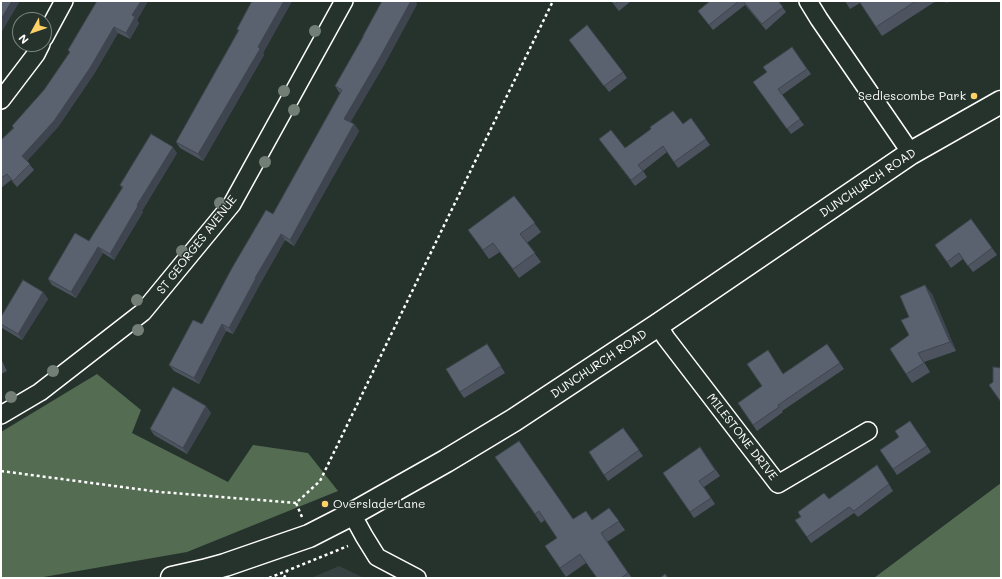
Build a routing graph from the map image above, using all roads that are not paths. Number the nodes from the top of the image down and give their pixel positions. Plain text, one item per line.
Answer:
1 (64, 1) edge
2 (344, 1) edge
3 (808, 1) edge
4 (52, 23) edge
5 (37, 52) edge
6 (1, 100) edge
7 (1001, 102) edge
8 (911, 153) junction
9 (658, 325) junction
10 (1, 415) edge
11 (868, 431) dead end
12 (352, 514) junction
13 (172, 578) edge
14 (417, 578) edge

1 - 4 street
2 - 10 street, ST GEORGES AVENUE
3 - 8 street
5 - 6 street
7 - 8 highway, DUNCHURCH ROAD
8 - 9 highway, DUNCHURCH ROAD
9 - 11 street, MILESTONE DRIVE
9 - 12 highway, DUNCHURCH ROAD
12 - 13 highway, DUNCHURCH ROAD
12 - 14 street

